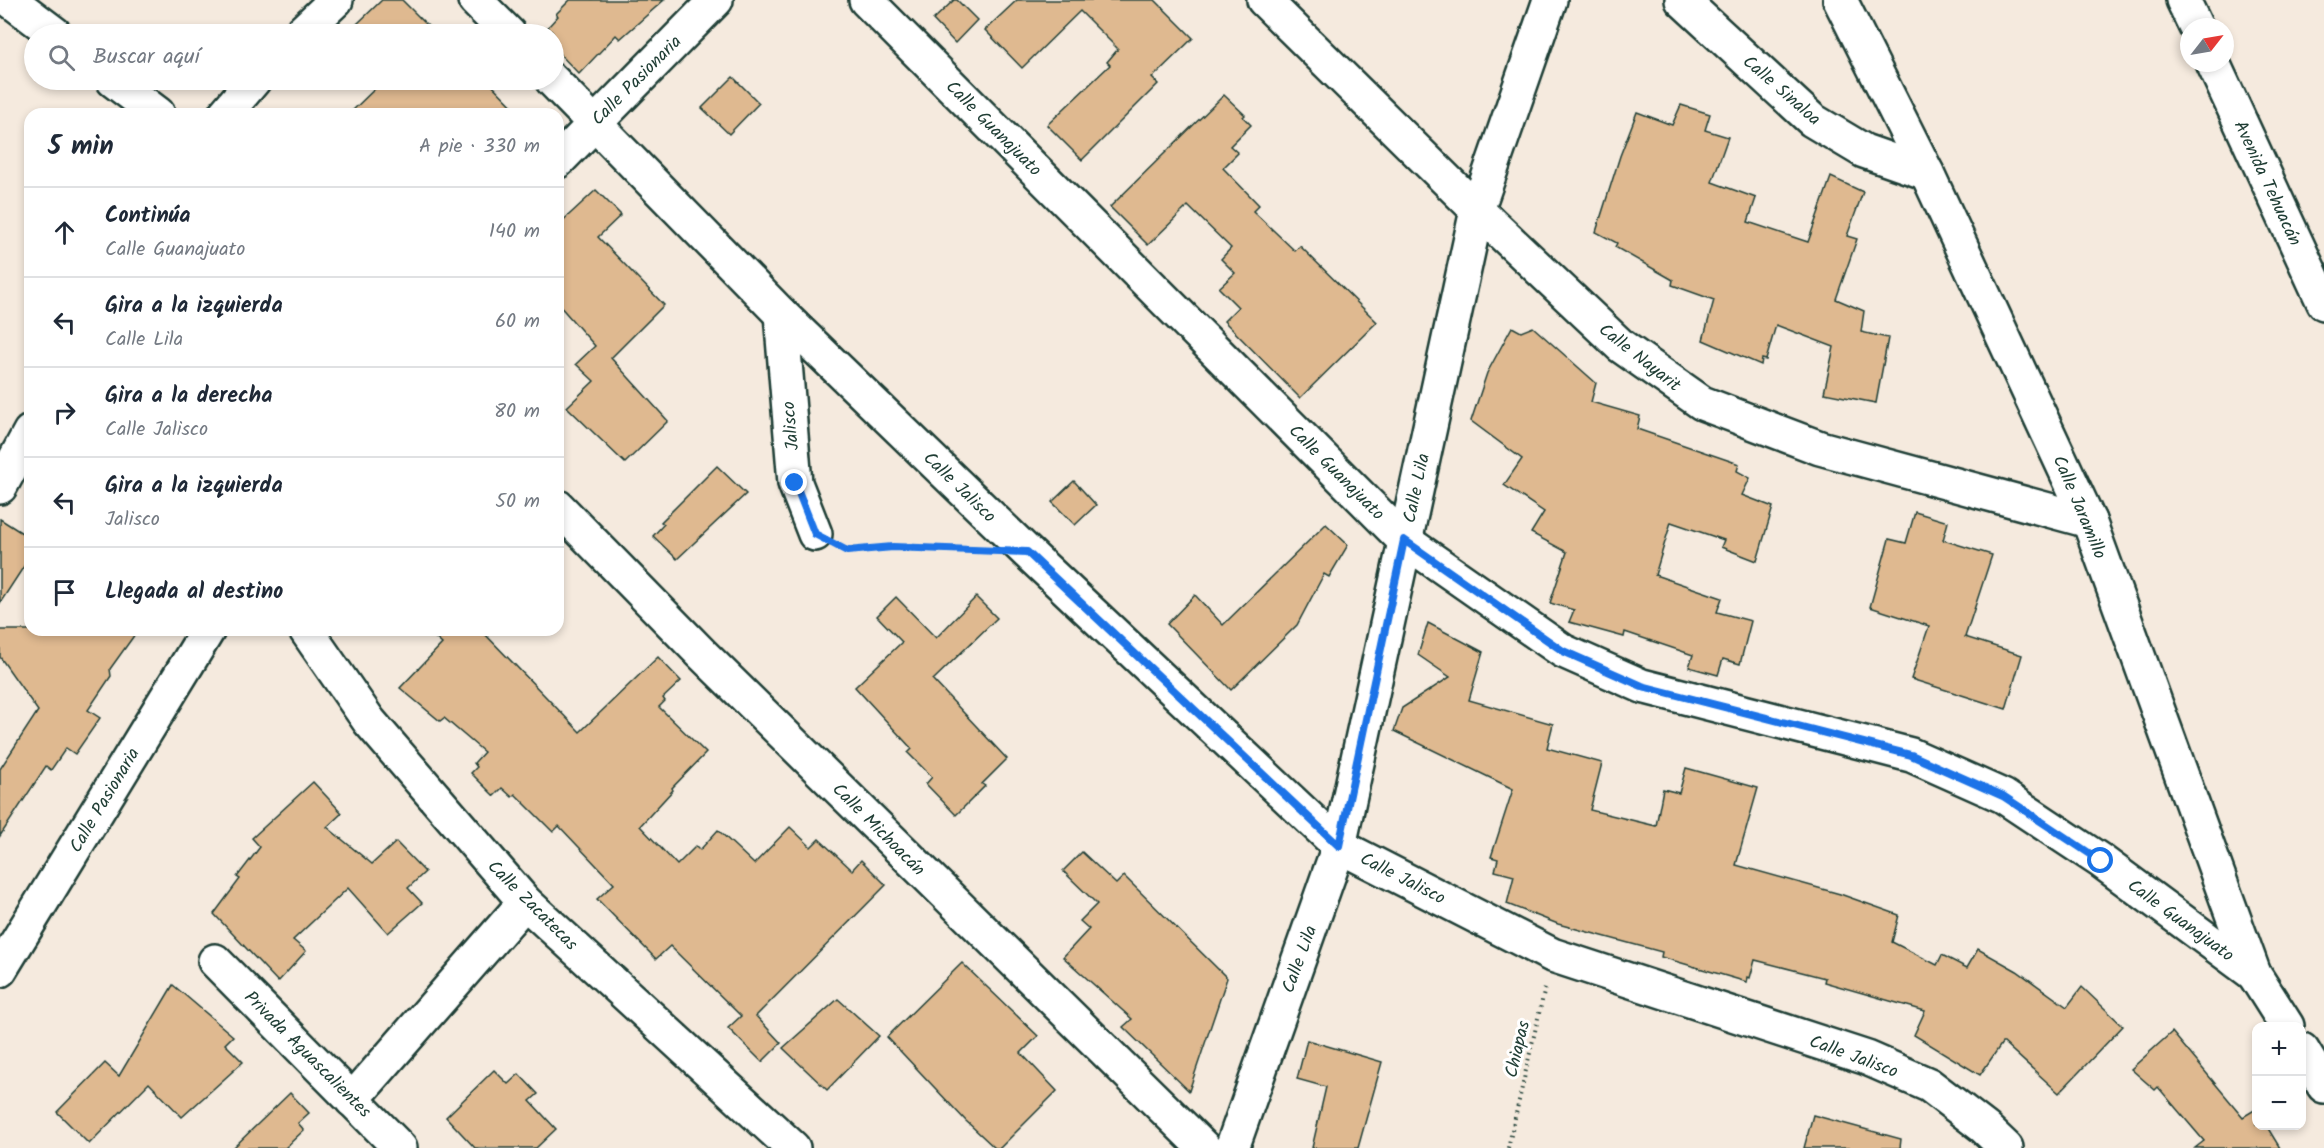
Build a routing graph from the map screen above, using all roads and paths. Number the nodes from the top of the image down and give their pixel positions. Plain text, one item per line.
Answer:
1 (10, 0) edge
2 (336, 0) edge
3 (475, 0) edge
4 (716, 0) edge
5 (866, 0) edge
6 (1264, 0) edge
7 (1550, 0) edge
8 (1682, 0) edge
9 (1840, 0) edge
10 (2183, 0) edge
11 (2192, 18) edge
12 (42, 24) edge
13 (311, 24) edge
14 (499, 24) edge
15 (2216, 72) edge
16 (126, 90) edge
17 (245, 90) edge
18 (562, 90) edge
19 (150, 108) edge
20 (230, 108) edge
21 (594, 122) junction
22 (564, 154) edge
23 (1927, 173) junction
24 (1477, 210) junction
25 (2324, 303) edge
26 (781, 314) junction
27 (24, 442) edge
28 (2, 479) edge
29 (564, 513) edge
30 (2089, 521) junction
31 (815, 534) joint
32 (1404, 540) junction
33 (1027, 552) junction
34 (204, 636) edge
35 (310, 636) edge
36 (1339, 846) junction
37 (525, 902) junction
38 (1552, 955) junction
39 (215, 961) dead end
40 (0, 970) edge
41 (2254, 974) junction
42 (2284, 1022) edge
43 (2306, 1058) edge
44 (2324, 1086) edge
45 (352, 1100) junction
46 (400, 1148) edge
47 (793, 1148) edge
48 (1204, 1148) edge
49 (1232, 1148) edge
50 (1508, 1148) edge
51 (2006, 1148) edge

1 - 12 street
2 - 13 street
3 - 14 street
4 - 21 street, Calle Pasionaria
5 - 32 street, Calle Guanajuato
6 - 24 street, Calle Nayarit
7 - 24 street, Calle Lila
8 - 23 street, Calle Sinaloa
9 - 23 street, Calle Jaramillo
10 - 11 street
15 - 25 street, Avenida Tehuacán
16 - 19 street
17 - 20 street
18 - 21 street, Calle Jalisco
21 - 22 street, Calle Pasionaria
21 - 26 street, Calle Jalisco
23 - 30 street, Calle Jaramillo
24 - 30 street, Calle Nayarit
24 - 32 street, Calle Lila
26 - 31 street, Jalisco
26 - 33 street, Calle Jalisco
27 - 28 street
29 - 48 street, Calle Michoacán
30 - 41 street, Calle Jaramillo
31 - 33 path
32 - 36 street, Calle Lila
32 - 41 street, Calle Guanajuato
33 - 36 street, Calle Jalisco
34 - 40 street, Calle Pasionaria
35 - 37 street, Calle Zacatecas
36 - 38 street, Calle Jalisco
36 - 49 street, Calle Lila
37 - 45 street
37 - 47 street, Calle Zacatecas
38 - 50 path, Chiapas
38 - 51 street, Calle Jalisco
39 - 45 street, Privada Aguascalientes
41 - 42 street, Calle Jaramillo
43 - 44 street
45 - 46 street, Privada Aguascalientes

